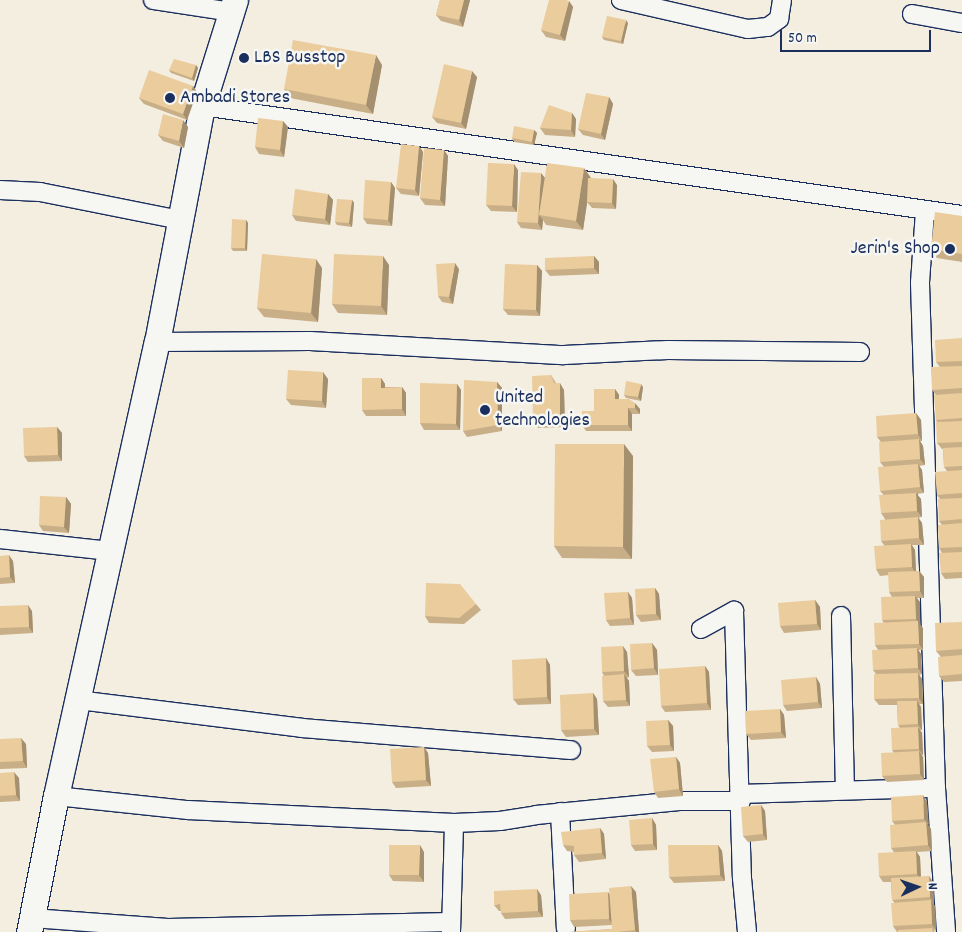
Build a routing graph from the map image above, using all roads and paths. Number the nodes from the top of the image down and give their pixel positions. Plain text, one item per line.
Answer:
1 (153, 0) edge
2 (621, 0) edge
3 (782, 0) edge
4 (234, 6) edge
5 (912, 14) dead end
6 (962, 23) edge
7 (202, 106) junction
8 (0, 190) edge
9 (925, 211) junction
10 (962, 214) edge
11 (180, 220) junction
12 (157, 342) junction
13 (860, 352) dead end
14 (0, 539) edge
15 (110, 551) junction
16 (841, 616) dead end
17 (701, 629) dead end
18 (78, 700) junction
19 (571, 750) dead end
20 (936, 788) junction
21 (845, 790) junction
22 (56, 796) junction
23 (741, 798) junction
24 (560, 812) junction
25 (454, 823) junction
26 (30, 925) edge
27 (451, 927) edge
28 (566, 930) dead end
29 (747, 932) edge
30 (946, 932) edge

1 - 4 street
2 - 3 street
4 - 7 main road
5 - 6 street
7 - 9 street
7 - 11 main road
8 - 11 street
9 - 10 street
9 - 20 street
11 - 12 main road
12 - 13 street
12 - 15 main road
14 - 15 street
15 - 18 main road
16 - 21 street
17 - 23 street
18 - 19 street
18 - 22 main road
20 - 21 street
20 - 30 street
21 - 23 street
22 - 25 street
22 - 26 main road
23 - 24 street
23 - 29 street
24 - 25 street
24 - 28 street
25 - 27 street
26 - 27 street

